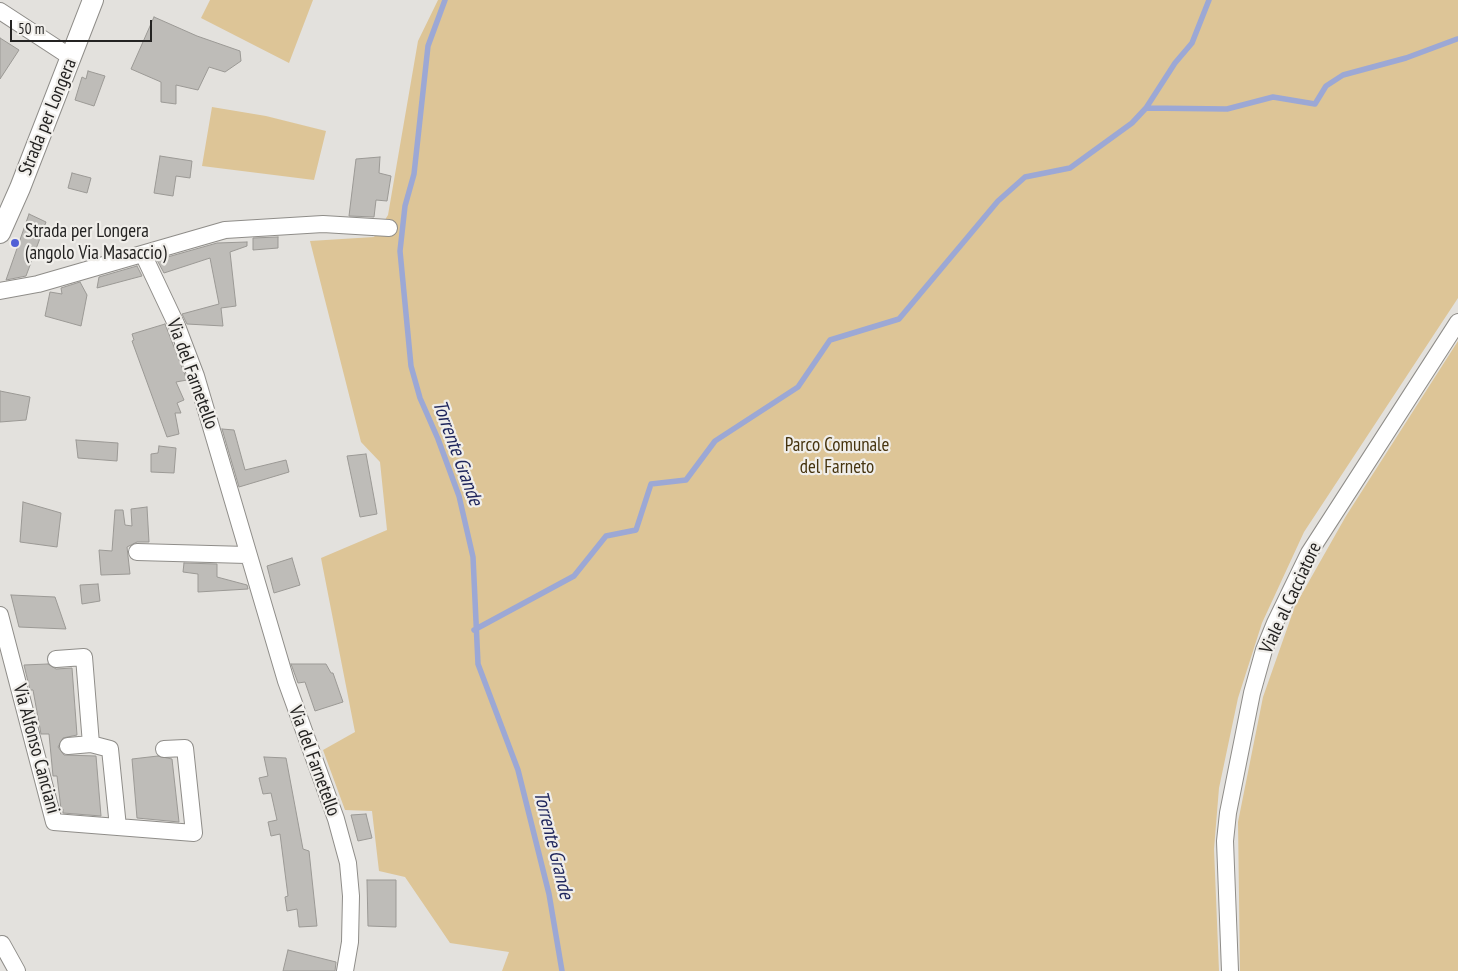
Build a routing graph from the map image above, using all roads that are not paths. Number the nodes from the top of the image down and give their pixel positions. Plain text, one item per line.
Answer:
1 (93, 0) edge
2 (0, 11) edge
3 (72, 58) junction
4 (389, 228) dead end
5 (0, 232) edge
6 (143, 254) junction
7 (0, 291) edge
8 (1458, 322) edge
9 (137, 552) dead end
10 (247, 555) junction
11 (0, 615) edge
12 (56, 659) dead end
13 (91, 744) junction
14 (68, 746) dead end
15 (164, 749) dead end
16 (118, 827) junction
17 (2, 944) dead end
18 (17, 971) edge
19 (345, 971) edge
20 (1230, 971) edge

1 - 3 street, Strada per Longera
2 - 3 street
3 - 5 street, Strada per Longera
4 - 6 street
6 - 7 street
6 - 10 street, Via del Farnetello
8 - 20 street, Viale al Cacciatore
9 - 10 street
10 - 19 street, Via del Farnetello
11 - 16 street, Via Alfonso Canciani
12 - 13 street
13 - 14 street, Via Alfonso Canciani
13 - 16 street
15 - 16 street, Via Alfonso Canciani
17 - 18 street

